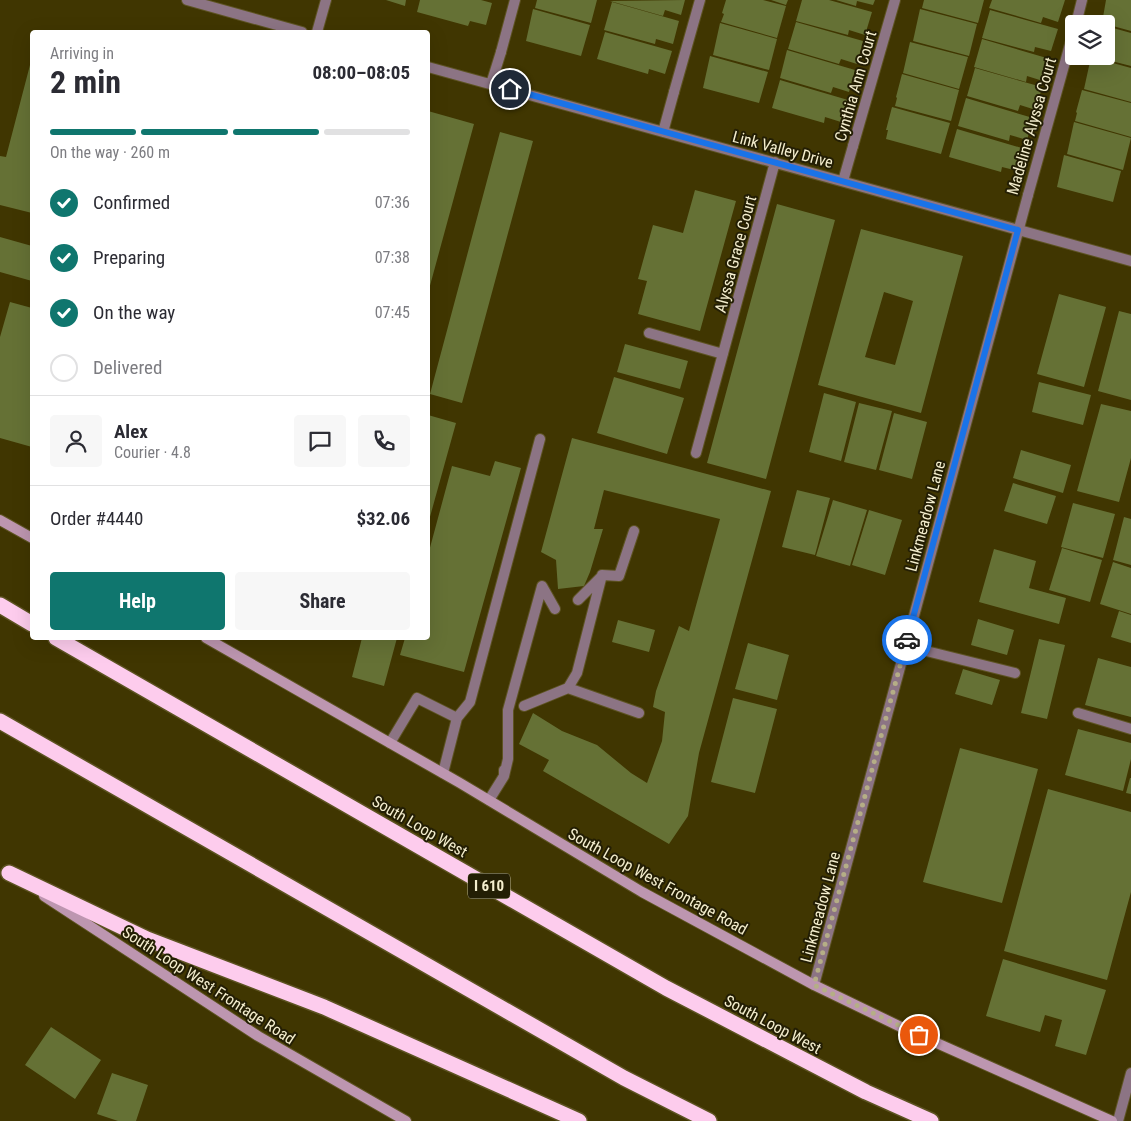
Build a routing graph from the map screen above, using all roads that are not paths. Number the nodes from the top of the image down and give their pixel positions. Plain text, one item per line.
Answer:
1 (187, 0) edge
2 (326, 0) edge
3 (515, 0) edge
4 (700, 0) edge
5 (895, 0) edge
6 (1082, 0) edge
7 (1078, 15) edge
8 (295, 30) edge
9 (318, 30) edge
10 (1065, 62) edge
11 (430, 68) edge
12 (491, 84) junction
13 (663, 132) junction
14 (775, 162) junction
15 (844, 181) junction
16 (1018, 230) junction
17 (1131, 261) edge
18 (649, 333) dead end
19 (723, 354) junction
20 (540, 439) dead end
21 (696, 453) dead end
22 (0, 520) edge
23 (634, 531) dead end
24 (30, 537) edge
25 (602, 575) junction
26 (578, 600) dead end
27 (0, 606) edge
28 (555, 610) dead end
29 (30, 623) edge
30 (59, 640) edge
31 (210, 640) edge
32 (906, 646) junction
33 (1015, 673) dead end
34 (568, 688) junction
35 (524, 706) dead end
36 (639, 713) dead end
37 (1078, 714) dead end
38 (457, 718) junction
39 (504, 720) dead end
40 (0, 721) edge
41 (1131, 728) edge
42 (390, 743) junction
43 (443, 773) junction
44 (504, 776) junction
45 (489, 800) junction
46 (4, 870) edge
47 (814, 985) junction
48 (1131, 1076) edge
49 (406, 1121) edge
50 (579, 1121) edge
51 (709, 1121) edge
52 (931, 1121) edge
53 (1112, 1121) edge
54 (1118, 1121) edge

1 - 8 street
2 - 9 street
3 - 12 street
4 - 13 street
5 - 15 street, Cynthia Ann Court
6 - 7 street
10 - 16 street, Madeline Alyssa Court
11 - 12 street, Link Valley Drive
12 - 13 street, Link Valley Drive
13 - 14 street, Link Valley Drive
14 - 15 street, Link Valley Drive
14 - 19 street, Alyssa Grace Court
15 - 16 street, Link Valley Drive
16 - 17 street, Link Valley Drive
16 - 32 street, Linkmeadow Lane
18 - 19 street
19 - 21 street, Alyssa Grace Court
20 - 38 street
22 - 24 main road
23 - 25 street
25 - 26 street
25 - 34 street
27 - 29 highway
28 - 44 street
30 - 52 highway, South Loop West / I 610
31 - 42 main road, South Loop West Frontage Road
32 - 33 street
32 - 47 street, Linkmeadow Lane
34 - 35 street
34 - 36 street
37 - 41 street
38 - 42 street
38 - 43 street
39 - 44 street
40 - 51 highway
42 - 43 main road, South Loop West Frontage Road
43 - 45 main road, South Loop West Frontage Road
44 - 45 street
45 - 47 main road, South Loop West Frontage Road
46 - 49 main road, South Loop West Frontage Road
46 - 50 highway
47 - 53 main road, South Loop West Frontage Road
48 - 54 street

